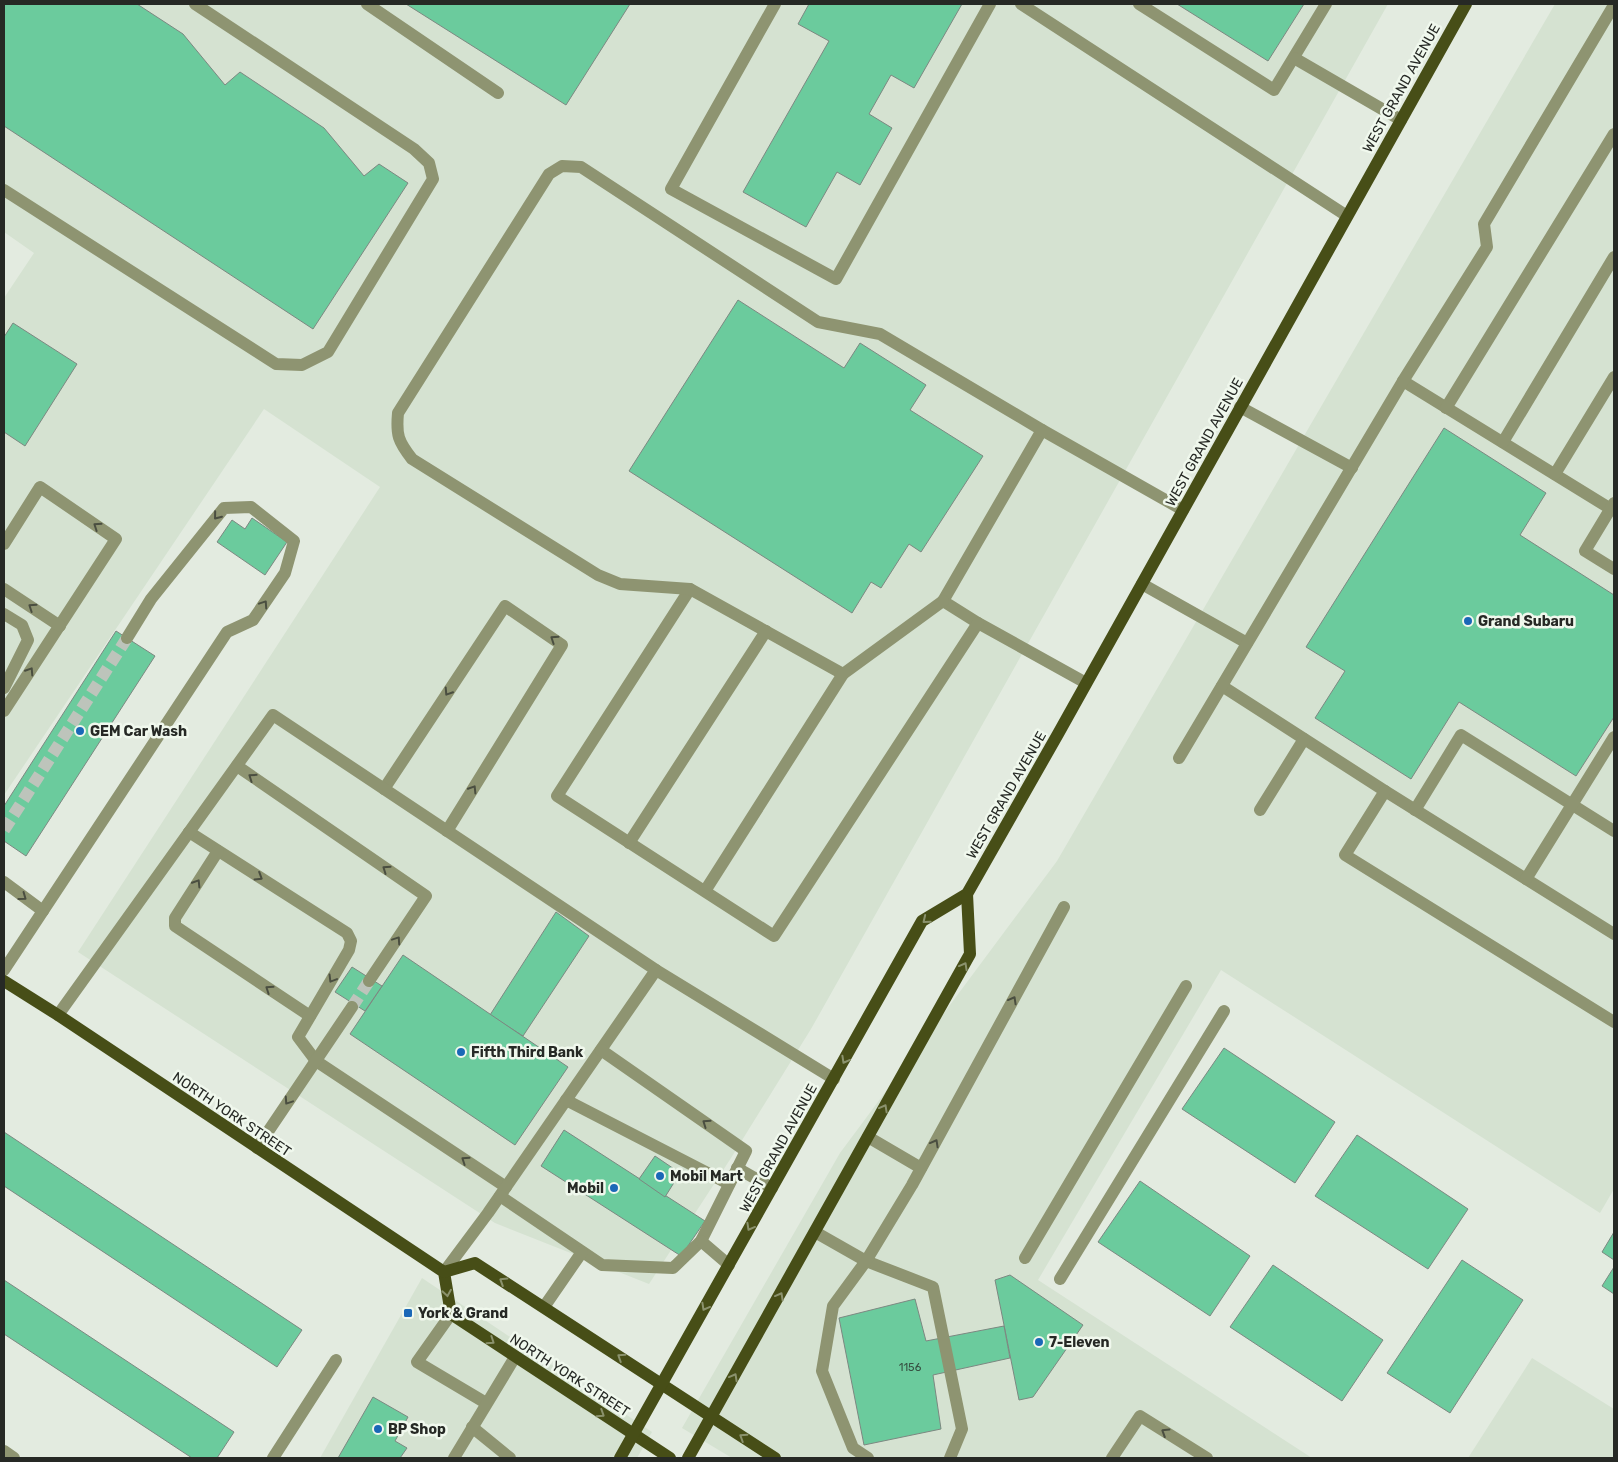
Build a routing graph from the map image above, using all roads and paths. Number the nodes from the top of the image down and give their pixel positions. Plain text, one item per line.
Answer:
1 (195, 4) edge
2 (367, 4) edge
3 (775, 4) edge
4 (990, 4) edge
5 (1021, 4) edge
6 (1139, 4) edge
7 (1326, 4) edge
8 (1466, 4) edge
9 (1614, 4) edge
10 (1294, 58) junction
11 (498, 93) dead end
12 (1401, 120) junction
13 (1614, 134) edge
14 (4, 190) edge
15 (1348, 216) junction
16 (1614, 257) edge
17 (1614, 377) edge
18 (1403, 381) junction
19 (1240, 407) junction
20 (1446, 408) junction
21 (1042, 430) junction
22 (1503, 442) junction
23 (1352, 468) junction
24 (1554, 474) junction
25 (1613, 506) edge
26 (1183, 510) junction
27 (4, 544) edge
28 (1614, 569) edge
29 (1142, 584) junction
30 (4, 588) edge
31 (690, 589) junction
32 (943, 601) junction
33 (4, 614) edge
34 (978, 623) junction
35 (60, 626) junction
36 (766, 631) junction
37 (127, 638) tunnel mouth
38 (1247, 643) junction
39 (843, 674) junction
40 (1086, 682) junction
41 (1222, 686) junction
42 (4, 688) edge
43 (4, 711) edge
44 (1614, 737) edge
45 (1304, 739) junction
46 (1179, 758) dead end
47 (236, 766) junction
48 (384, 789) junction
49 (1385, 791) junction
50 (1572, 805) junction
51 (1260, 810) dead end
52 (1415, 810) junction
53 (447, 831) junction
54 (1614, 831) edge
55 (189, 832) junction
56 (629, 842) junction
57 (218, 851) junction
58 (1526, 879) junction
59 (4, 882) edge
60 (705, 891) junction
61 (967, 894) junction
62 (1064, 907) dead end
63 (43, 911) junction
64 (1614, 934) edge
65 (4, 970) edge
66 (656, 970) junction
67 (4, 981) edge
68 (370, 981) tunnel mouth
69 (1186, 986) dead end
70 (352, 1007) tunnel mouth
71 (1224, 1011) dead end
72 (58, 1016) junction
73 (310, 1016) junction
74 (1614, 1022) edge
75 (601, 1050) junction
76 (316, 1061) junction
77 (834, 1079) junction
78 (566, 1100) junction
79 (868, 1138) junction
80 (257, 1148) junction
81 (738, 1168) junction
82 (921, 1168) junction
83 (729, 1184) junction
84 (772, 1188) junction
85 (503, 1192) junction
86 (815, 1232) junction
87 (701, 1241) junction
88 (582, 1252) junction
89 (1025, 1258) dead end
90 (866, 1261) junction
91 (729, 1265) junction
92 (444, 1272) junction
93 (1060, 1279) dead end
94 (544, 1307) junction
95 (451, 1314) junction
96 (515, 1357) junction
97 (336, 1360) dead end
98 (661, 1384) junction
99 (486, 1404) junction
100 (712, 1417) junction
101 (472, 1427) junction
102 (633, 1434) junction
103 (4, 1451) edge
104 (14, 1458) edge
105 (273, 1458) edge
106 (454, 1458) edge
107 (510, 1458) edge
108 (620, 1458) edge
109 (670, 1458) edge
110 (688, 1458) edge
111 (775, 1458) edge
112 (868, 1458) edge
113 (950, 1458) edge
114 (1112, 1458) edge
115 (1207, 1458) edge

1 - 14 street
2 - 11 street
3 - 4 street
5 - 15 street
6 - 10 street
7 - 10 street
8 - 12 main road, WEST GRAND AVENUE
9 - 18 street
10 - 12 street
12 - 15 main road, WEST GRAND AVENUE
13 - 20 street
15 - 19 main road, WEST GRAND AVENUE
16 - 22 street
17 - 24 street
18 - 20 street
18 - 23 street
19 - 23 street
19 - 26 main road, WEST GRAND AVENUE
20 - 22 street
21 - 26 street
21 - 31 street
21 - 32 street
22 - 24 street
23 - 38 street
24 - 25 street
25 - 28 street
26 - 29 main road, WEST GRAND AVENUE
35 -> 27 street
29 - 38 street
29 - 40 main road, WEST GRAND AVENUE
35 -> 30 street
31 - 36 street
31 - 56 street
32 - 34 street
32 - 39 street
33 - 42 street
34 - 40 street
34 - 60 street
43 -> 35 street
36 - 39 street
36 - 56 street
63 -> 37 street
38 - 41 street
39 - 60 street
40 - 61 main road, WEST GRAND AVENUE
41 - 45 street
41 - 46 street
44 - 50 street
45 - 49 street
45 - 51 street
47 - 48 street
47 - 55 street
68 -> 47 street
48 - 53 street
53 -> 48 street
49 - 52 street
49 - 74 street
50 - 52 street
50 - 54 street
50 - 58 street
52 - 58 street
53 - 66 street
55 - 57 street
55 - 72 street
56 - 60 street
57 -> 73 street
73 -> 57 street
58 - 64 street
59 -> 63 street
61 -> 77 main road, WEST GRAND AVENUE
79 -> 61 main road
82 -> 62 street
63 - 65 street
66 - 75 street
66 - 77 street
67 - 72 main road, NORTH YORK STREET
69 - 89 street
70 - 76 street
71 - 93 street
72 - 80 main road, NORTH YORK STREET
73 - 76 street
75 - 78 street
81 -> 75 street
76 -> 80 street
85 -> 76 street
77 - 84 main road, WEST GRAND AVENUE
78 - 83 street
78 - 85 street
79 - 82 street
79 - 86 main road
80 - 92 main road, NORTH YORK STREET
81 - 83 street
81 - 84 street
82 - 90 street
83 - 87 street
84 -> 91 main road, WEST GRAND AVENUE
85 - 88 street
85 - 92 street
86 - 90 street
100 -> 86 main road
87 - 88 street
87 - 91 street
88 - 94 street
90 - 112 street
90 - 113 street
91 -> 98 main road, WEST GRAND AVENUE
94 -> 92 main road
92 -> 95 main road
98 -> 94 main road
95 -> 96 main road, NORTH YORK STREET
95 - 99 street
96 - 99 street
96 -> 102 main road, NORTH YORK STREET
97 - 105 street
98 - 100 main road
98 - 102 main road, WEST GRAND AVENUE
99 - 101 street
100 - 110 main road
111 -> 100 main road
101 - 106 street
101 - 107 street
102 - 108 main road, WEST GRAND AVENUE
102 - 109 main road, NORTH YORK STREET
103 - 104 street
115 -> 114 street

